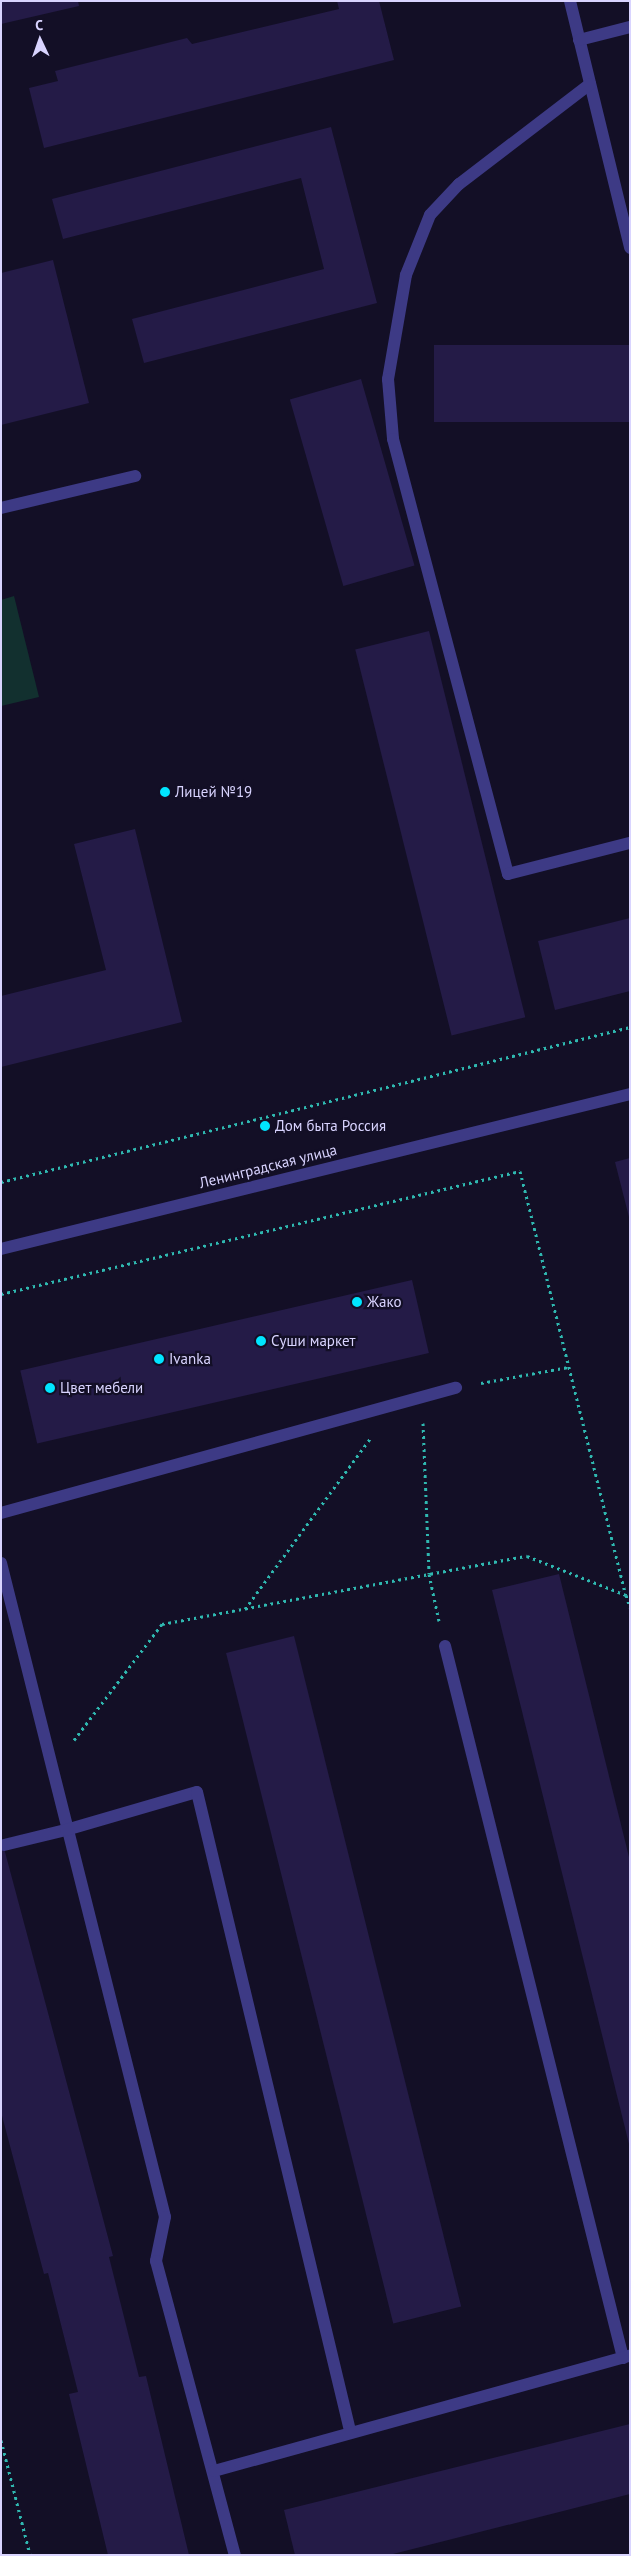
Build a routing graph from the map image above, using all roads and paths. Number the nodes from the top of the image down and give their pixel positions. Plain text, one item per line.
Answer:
1 (570, 1) edge
2 (630, 28) edge
3 (579, 40) junction
4 (590, 84) junction
5 (630, 248) edge
6 (135, 476) dead end
7 (1, 508) edge
8 (630, 843) edge
9 (630, 1026) edge
10 (630, 1094) edge
11 (1, 1182) edge
12 (1, 1249) edge
13 (1, 1294) edge
14 (569, 1367) junction
15 (456, 1388) joint
16 (422, 1398) junction
17 (396, 1405) junction
18 (1, 1513) edge
19 (1, 1563) edge
20 (429, 1574) junction
21 (626, 1595) junction
22 (630, 1607) edge
23 (245, 1608) junction
24 (445, 1646) joint
25 (52, 1768) junction
26 (66, 1830) junction
27 (4, 1845) dead end
28 (626, 2357) edge
29 (350, 2431) junction
30 (1, 2440) edge
31 (214, 2471) junction
32 (30, 2555) edge
33 (235, 2555) edge

1 - 3 street
2 - 3 street
3 - 4 street
4 - 5 street
4 - 8 street
6 - 7 street
9 - 11 path
10 - 12 street, Ленинградская улица
13 - 14 path
14 - 15 path
14 - 21 path
15 - 16 street
16 - 17 street
16 - 20 path
17 - 18 street
17 - 23 path
19 - 25 street
20 - 21 path
20 - 23 path
20 - 24 path
21 - 22 path
23 - 25 path
24 - 28 street
25 - 26 street
26 - 27 street
26 - 29 street
26 - 31 street
28 - 29 street
29 - 31 street
30 - 32 path
31 - 33 street

